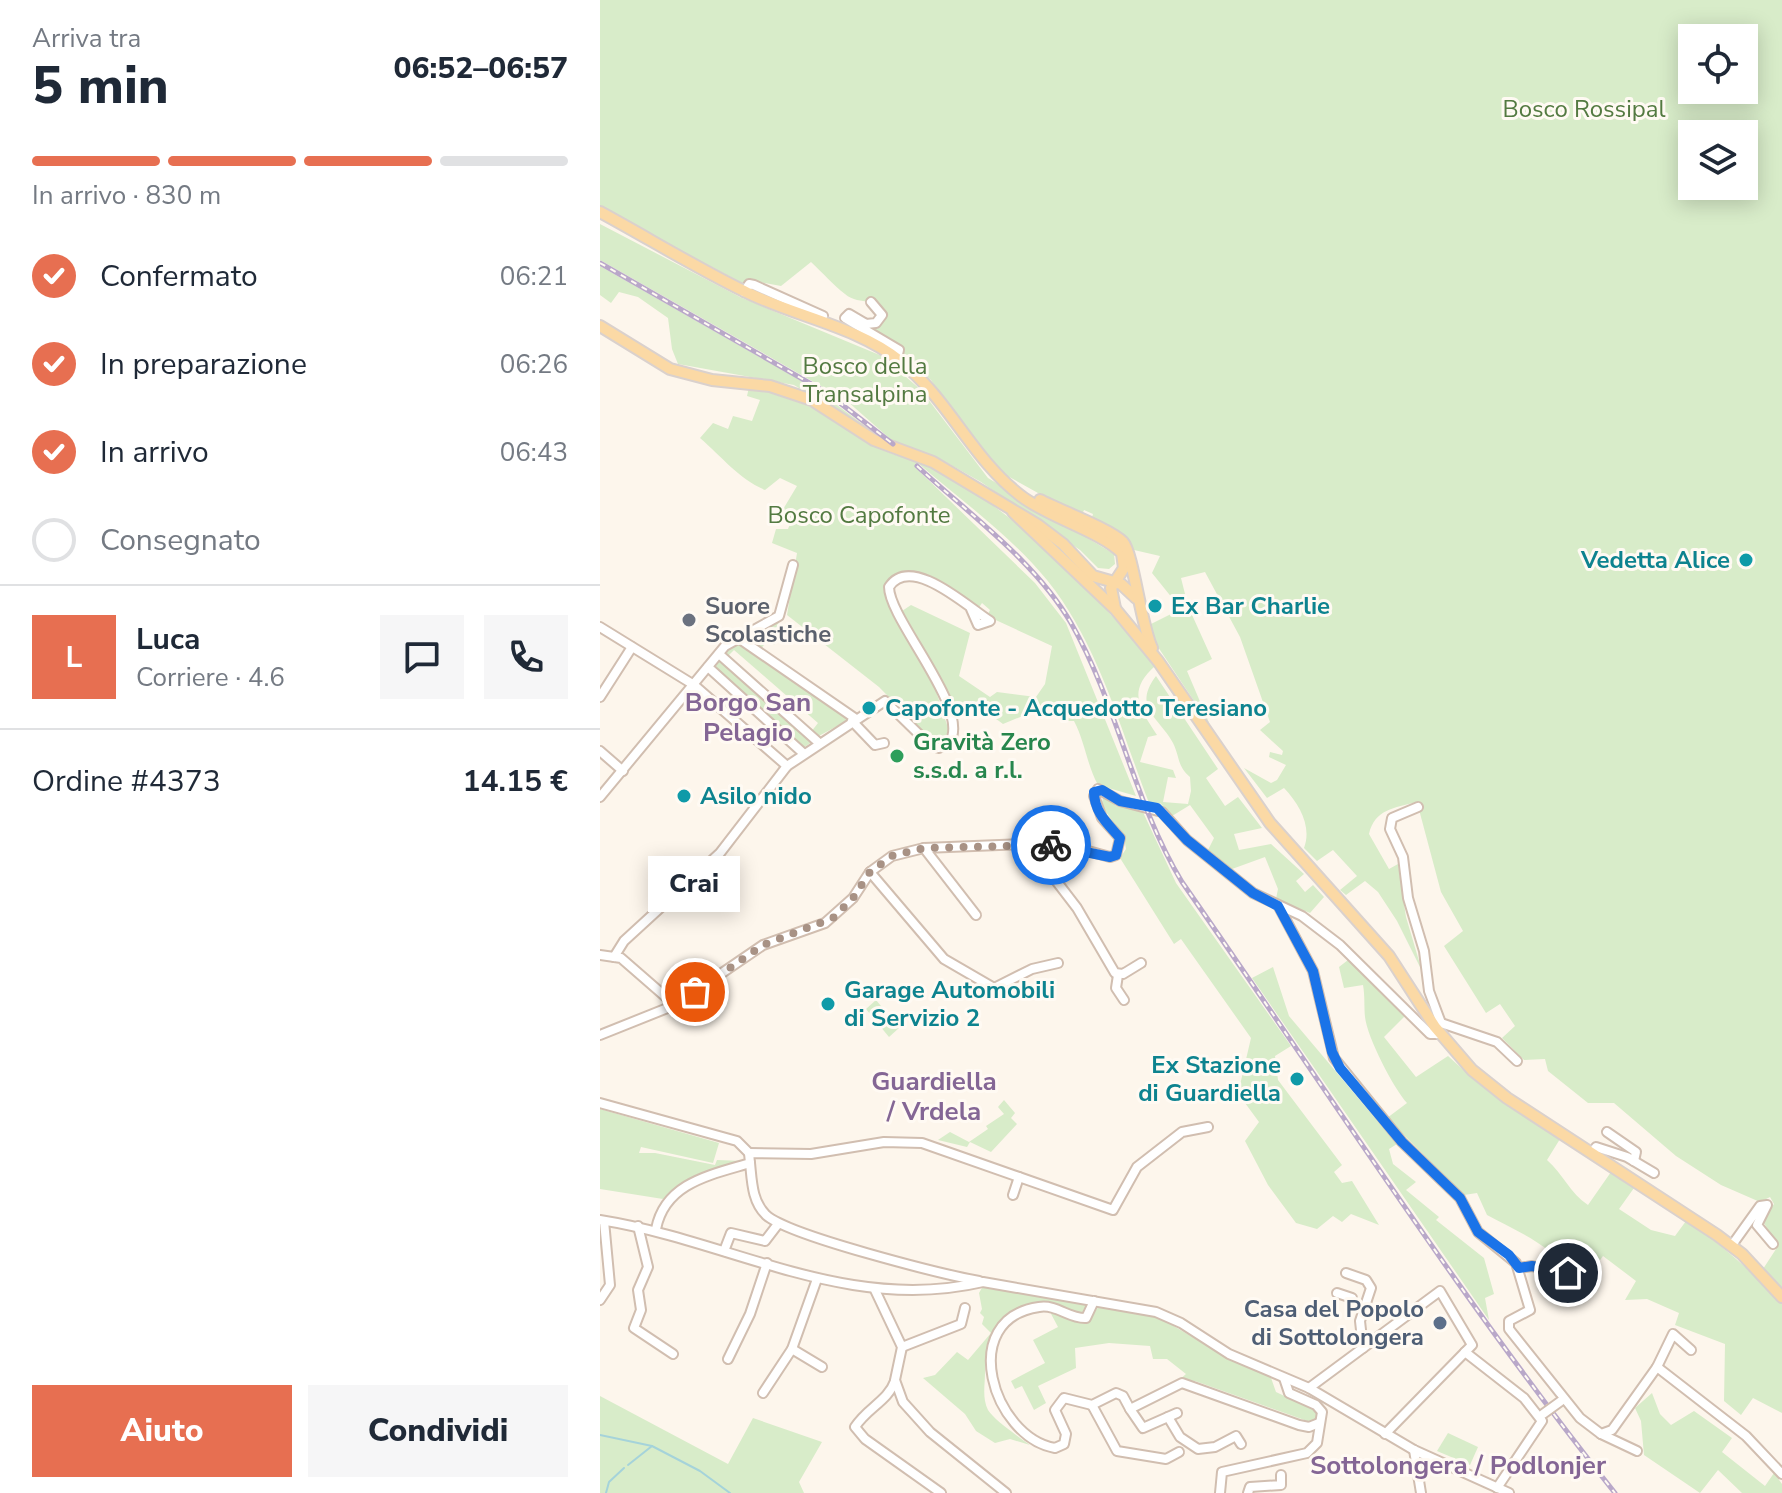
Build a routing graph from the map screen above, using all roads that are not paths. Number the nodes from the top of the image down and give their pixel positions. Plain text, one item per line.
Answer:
1 (600, 212) edge
2 (744, 292) junction
3 (871, 302) dead end
4 (823, 316) dead end
5 (600, 326) edge
6 (897, 359) junction
7 (1013, 512) junction
8 (1078, 559) junction
9 (1128, 563) junction
10 (793, 565) dead end
11 (1088, 582) junction
12 (1114, 583) junction
13 (1136, 598) junction
14 (971, 609) dead end
15 (1116, 610) junction
16 (600, 627) edge
17 (737, 637) junction
18 (632, 647) junction
19 (719, 654) junction
20 (1158, 661) junction
21 (708, 667) junction
22 (694, 685) junction
23 (600, 697) edge
24 (854, 720) junction
25 (818, 742) junction
26 (884, 743) dead end
27 (600, 751) edge
28 (803, 753) junction
29 (787, 766) junction
30 (623, 771) junction
31 (600, 797) edge
32 (1418, 807) dead end
33 (1040, 844) junction
34 (924, 848) junction
35 (870, 872) junction
36 (1278, 906) junction
37 (976, 915) dead end
38 (600, 955) edge
39 (614, 957) junction
40 (1058, 963) dead end
41 (1141, 963) dead end
42 (1118, 975) junction
43 (1124, 1000) dead end
44 (675, 1005) junction
45 (1439, 1028) junction
46 (600, 1035) edge
47 (1517, 1061) dead end
48 (600, 1103) edge
49 (1208, 1127) dead end
50 (1607, 1132) dead end
51 (1592, 1153) junction
52 (749, 1158) junction
53 (1634, 1161) junction
54 (1654, 1173) dead end
55 (1019, 1177) junction
56 (1013, 1195) dead end
57 (602, 1220) edge
58 (778, 1224) junction
59 (638, 1226) junction
60 (656, 1229) junction
61 (1773, 1244) dead end
62 (1732, 1245) junction
63 (724, 1251) junction
64 (767, 1263) junction
65 (1519, 1268) junction
66 (1346, 1273) dead end
67 (1572, 1277) dead end
68 (817, 1279) junction
69 (983, 1282) junction
70 (875, 1290) junction
71 (1337, 1293) dead end
72 (1782, 1297) edge
73 (1352, 1298) dead end
74 (600, 1300) edge
75 (1094, 1301) junction
76 (965, 1308) dead end
77 (902, 1347) junction
78 (1363, 1348) junction
79 (792, 1349) junction
80 (1691, 1350) dead end
81 (1465, 1352) junction
82 (673, 1354) dead end
83 (728, 1359) dead end
84 (822, 1367) dead end
85 (1657, 1367) junction
86 (1284, 1378) junction
87 (895, 1380) junction
88 (1309, 1388) junction
89 (763, 1393) dead end
90 (1563, 1400) junction
91 (1092, 1405) junction
92 (1130, 1409) junction
93 (1177, 1413) dead end
94 (1541, 1416) junction
95 (1168, 1417) junction
96 (1319, 1423) junction
97 (1385, 1434) junction
98 (1601, 1434) junction
99 (1241, 1444) dead end
100 (1414, 1450) junction
101 (1637, 1451) dead end
102 (1179, 1452) dead end
103 (1782, 1474) edge
104 (1281, 1475) dead end
105 (1249, 1486) edge
106 (1497, 1488) junction
107 (941, 1493) edge
108 (1006, 1493) edge
109 (1220, 1493) edge
110 (1421, 1493) edge
111 (1509, 1493) edge

1 - 2 main road
2 - 4 street
2 - 6 main road
3 - 6 street
5 - 7 main road
6 - 9 main road
7 - 8 main road
7 - 11 main road
8 - 9 main road
8 - 12 main road
9 - 12 main road
9 - 13 main road
10 - 17 street
11 - 12 main road
11 - 15 main road
12 - 13 main road
12 - 15 main road
13 - 20 main road
14 - 24 street
15 - 20 main road
16 - 18 street
17 - 19 street
17 - 24 street
18 - 22 street
18 - 23 street
19 - 21 street
19 - 25 street
20 - 45 main road
21 - 22 street
21 - 28 street
22 - 29 street
22 - 30 street
24 - 25 street
24 - 26 street
25 - 28 street
27 - 30 street
28 - 29 street
29 - 39 street
30 - 31 street
32 - 45 street
33 - 34 street
33 - 36 street
33 - 42 street
34 - 35 street
34 - 37 street
35 - 40 street
35 - 44 street
36 - 45 street
36 - 65 street
38 - 39 street
39 - 44 street
41 - 42 street
42 - 43 street
44 - 46 street
45 - 47 street
45 - 51 main road
48 - 52 street
49 - 55 street
50 - 53 street
51 - 53 street
51 - 62 main road
52 - 55 street
52 - 58 street
52 - 60 street
53 - 54 street
55 - 56 street
57 - 59 street
57 - 74 street
58 - 63 street
58 - 69 street
59 - 60 street
59 - 82 street
60 - 63 street
61 - 62 street
62 - 72 main road
63 - 64 street
64 - 68 street
64 - 83 street
65 - 67 street
65 - 90 street
66 - 78 street
68 - 70 street
68 - 79 street
69 - 70 street
69 - 75 street
70 - 77 street
71 - 73 street
75 - 86 street
75 - 91 street
76 - 77 street
77 - 87 street
78 - 81 street
78 - 88 street
79 - 84 street
79 - 89 street
80 - 85 street
81 - 94 street
81 - 97 street
85 - 98 street
85 - 103 street
86 - 88 street
86 - 96 street
87 - 107 street
87 - 108 street
88 - 97 street
90 - 94 street, bridge
90 - 98 street
91 - 92 street
91 - 102 street
92 - 95 street
92 - 96 street
93 - 95 street
94 - 106 street
95 - 99 street
96 - 109 street
97 - 100 street
98 - 101 street
100 - 106 street
100 - 110 street
104 - 105 street
106 - 111 street

